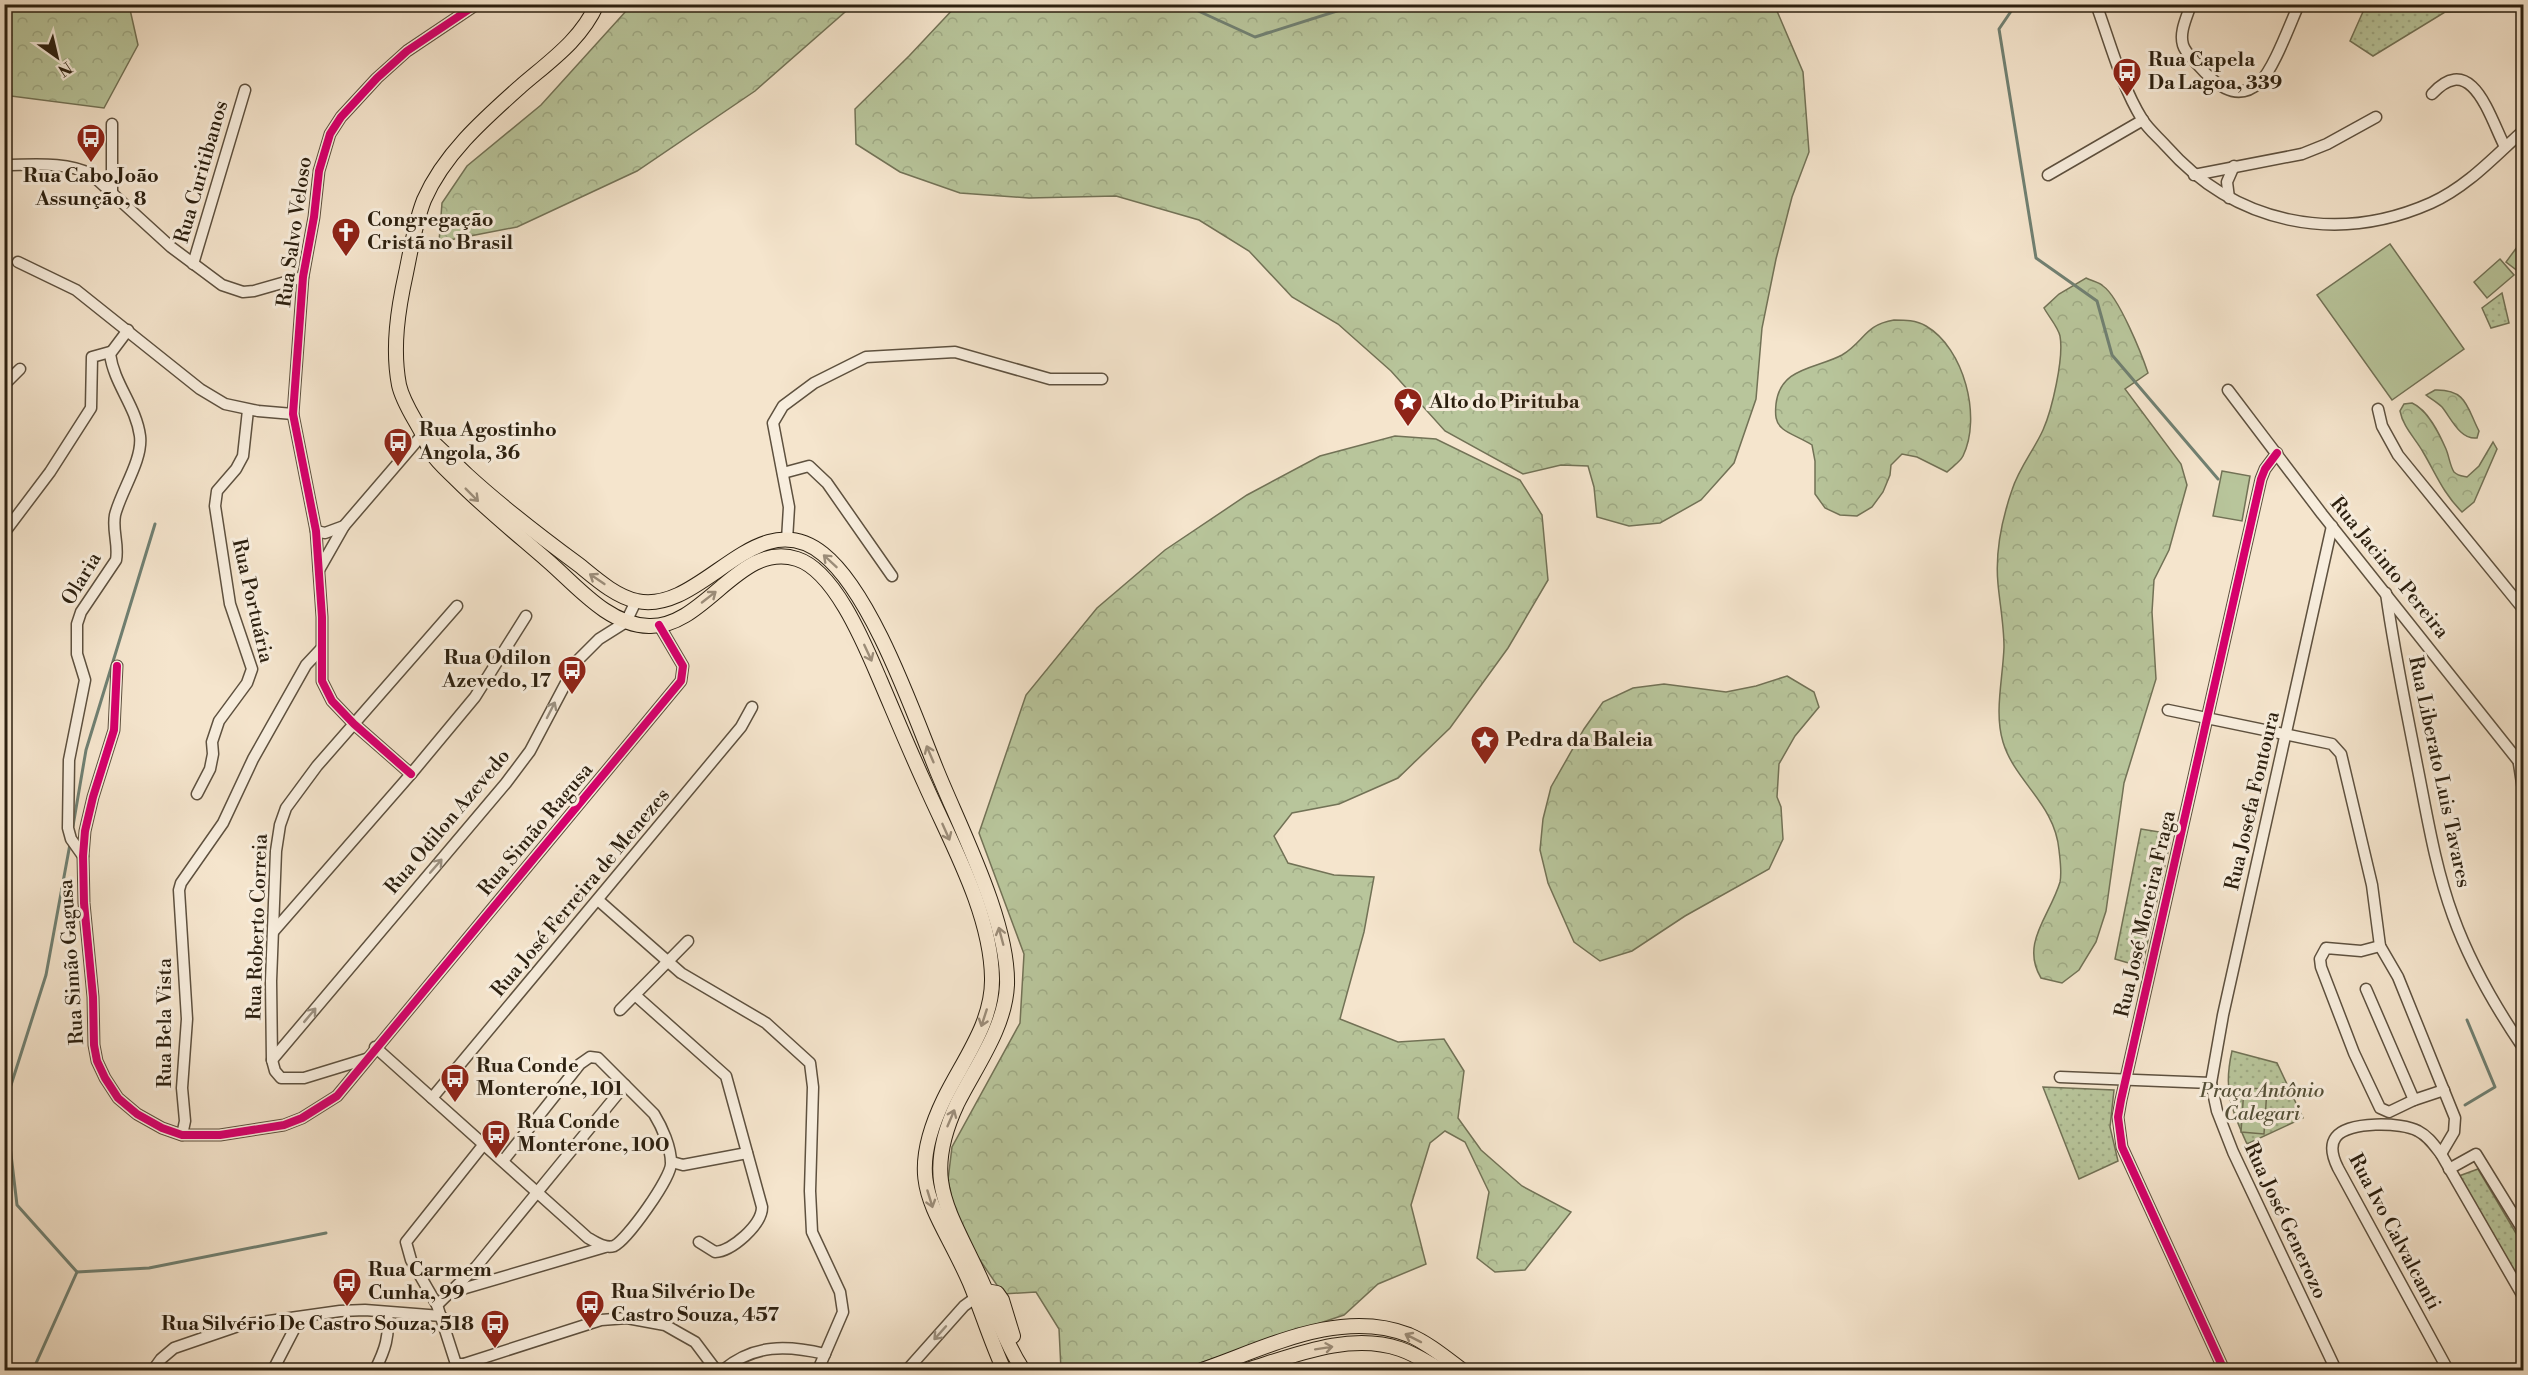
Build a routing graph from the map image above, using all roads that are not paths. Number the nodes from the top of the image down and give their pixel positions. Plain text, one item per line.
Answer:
1 (477, 4) edge
2 (597, 4) edge
3 (2096, 4) edge
4 (2191, 4) edge
5 (2299, 4) edge
6 (245, 90) dead end
7 (2432, 94) dead end
8 (2376, 117) dead end
9 (2143, 120) junction
10 (112, 124) dead end
11 (2523, 130) edge
12 (2505, 147) junction
13 (4, 165) edge
14 (2235, 166) junction
15 (2048, 175) dead end
16 (2194, 175) junction
17 (112, 192) junction
18 (2229, 198) junction
19 (18, 262) dead end
20 (193, 264) junction
21 (303, 277) junction
22 (128, 330) junction
23 (110, 352) junction
24 (20, 369) dead end
25 (1102, 379) dead end
26 (4, 385) edge
27 (2228, 390) dead end
28 (2378, 409) dead end
29 (248, 410) junction
30 (293, 414) junction
31 (423, 434) junction
32 (2277, 453) junction
33 (783, 472) junction
34 (344, 526) junction
35 (2332, 526) junction
36 (316, 531) junction
37 (4, 533) edge
38 (787, 540) junction
39 (319, 571) junction
40 (892, 576) dead end
41 (701, 581) junction
42 (2386, 593) junction
43 (636, 602) junction
44 (457, 606) dead end
45 (2523, 610) edge
46 (526, 616) dead end
47 (626, 622) junction
48 (659, 626) junction
49 (321, 650) junction
50 (117, 666) dead end
51 (752, 707) dead end
52 (2168, 710) dead end
53 (2207, 717) junction
54 (354, 724) junction
55 (2287, 736) junction
56 (2521, 766) edge
57 (411, 774) junction
58 (197, 794) dead end
59 (2523, 796) edge
60 (83, 856) junction
61 (598, 900) junction
62 (273, 932) junction
63 (688, 941) dead end
64 (2379, 946) junction
65 (667, 963) junction
66 (2366, 989) dead end
67 (635, 995) junction
68 (620, 1010) dead end
69 (375, 1047) junction
70 (2523, 1049) edge
71 (366, 1059) junction
72 (272, 1060) junction
73 (2060, 1077) dead end
74 (2125, 1081) junction
75 (2211, 1083) junction
76 (626, 1085) junction
77 (2444, 1090) junction
78 (432, 1098) junction
79 (2414, 1100) junction
80 (182, 1135) junction
81 (484, 1144) junction
82 (747, 1153) junction
83 (2441, 1154) junction
84 (503, 1161) junction
85 (672, 1162) junction
86 (2449, 1168) junction
87 (537, 1191) junction
88 (2523, 1232) edge
89 (699, 1242) dead end
90 (605, 1247) junction
91 (452, 1293) junction
92 (981, 1294) junction
93 (2523, 1298) edge
94 (437, 1305) junction
95 (387, 1313) junction
96 (441, 1316) junction
97 (300, 1318) junction
98 (825, 1354) junction
99 (458, 1366) edge
100 (153, 1371) edge
101 (273, 1371) edge
102 (375, 1371) edge
103 (487, 1371) edge
104 (716, 1371) edge
105 (723, 1371) edge
106 (818, 1371) edge
107 (907, 1371) edge
108 (1005, 1371) edge
109 (1024, 1371) edge
110 (1202, 1371) edge
111 (1248, 1371) edge
112 (1441, 1371) edge
113 (1462, 1371) edge
114 (2224, 1371) edge
115 (2336, 1371) edge
116 (2448, 1371) edge

1 - 21 street, Rua Salvo Veloso
2 - 31 main road
3 - 9 street
4 - 5 street
6 - 20 street, Rua Curitibanos
7 - 12 street
8 - 14 street
9 - 15 street
9 - 16 street
10 - 17 street
11 - 12 street
12 - 18 street
13 - 17 street
14 - 16 street
14 - 18 street
16 - 18 street
17 - 20 street
19 - 22 street
20 - 21 street
21 - 30 street, Rua Salvo Veloso
22 - 23 street
22 - 29 street
23 - 37 street
23 - 60 street, Olaria
24 - 26 street
25 - 33 street
27 - 32 street, Rua Jacinto Pereira
28 - 45 street
29 - 30 street
29 - 58 street, Rua Portuária
30 - 36 street, Rua Salvo Veloso
31 - 34 street
43 -> 31 main road
31 -> 47 main road
32 - 35 street, Rua Jacinto Pereira
32 - 53 street, Rua José Moreira Fraga
33 - 38 street
33 - 40 street
34 - 36 street
34 - 39 street
35 - 42 street, Rua Jacinto Pereira
35 - 55 street, Rua Josefa Fontoura
36 - 39 street, Rua Salvo Veloso
38 - 41 main road
92 -> 38 main road
39 - 49 street, Rua Salvo Veloso
41 - 43 main road
41 - 48 main road
42 - 56 street, Rua Jacinto Pereira
42 - 70 street, Rua Liberato Luis Tavares
43 - 47 street
44 - 54 street, Rua Roberto Correia
46 - 57 street
47 - 48 main road
72 -> 47 street, Rua Odilon Azevedo
48 - 69 street, Rua Simão Ragusa
48 -> 92 main road
49 - 54 street, Rua Salvo Veloso
49 - 80 street, Rua Bela Vista
50 - 60 street, Rua Simão Gagusa
51 - 61 street, Rua José Ferreira de Menezes
52 - 53 street
53 - 55 street
53 - 74 street, Rua José Moreira Fraga
54 - 57 street, Rua Salvo Veloso
54 - 62 street, Rua Roberto Correia
55 - 64 street
55 - 75 street, Rua Josefa Fontoura
56 - 59 street
57 - 62 street
60 - 80 street, Rua Simão Gagusa
61 - 65 street
61 - 78 street, Rua José Ferreira de Menezes
62 - 72 street, Rua Roberto Correia
63 - 65 street
64 - 77 street
64 - 79 street
65 - 67 street
65 - 98 street
66 - 79 street
67 - 68 street
67 - 82 street
69 - 71 street, Rua Simão Gagusa
69 - 78 street
71 - 72 street
71 - 80 street, Rua Simão Gagusa
73 - 74 street
74 - 75 street
74 - 114 street, Rua José Moreira Fraga
75 - 115 street, Rua José Generozo
76 - 84 street
76 - 85 street
76 - 87 street
77 - 79 street
77 - 83 street
78 - 81 street
81 - 84 street
81 - 94 street
82 - 85 street
82 - 89 street
83 - 86 street, Rua Ivo Calvalcanti
83 - 116 street, Rua Ivo Calvalcanti
84 - 87 street
85 - 90 street
86 - 88 street
86 - 93 street, Rua Ivo Calvalcanti
87 - 90 street
87 - 91 street
90 - 91 street
91 - 94 street
92 -> 107 street
92 - 108 main road
92 - 109 main road
94 - 96 street
95 - 96 street
95 - 97 street
95 - 102 street
96 - 99 street
97 - 100 street
97 - 101 street
98 - 105 street
98 - 106 street
99 - 103 street
99 - 104 street
113 -> 110 main road
111 -> 112 main road

